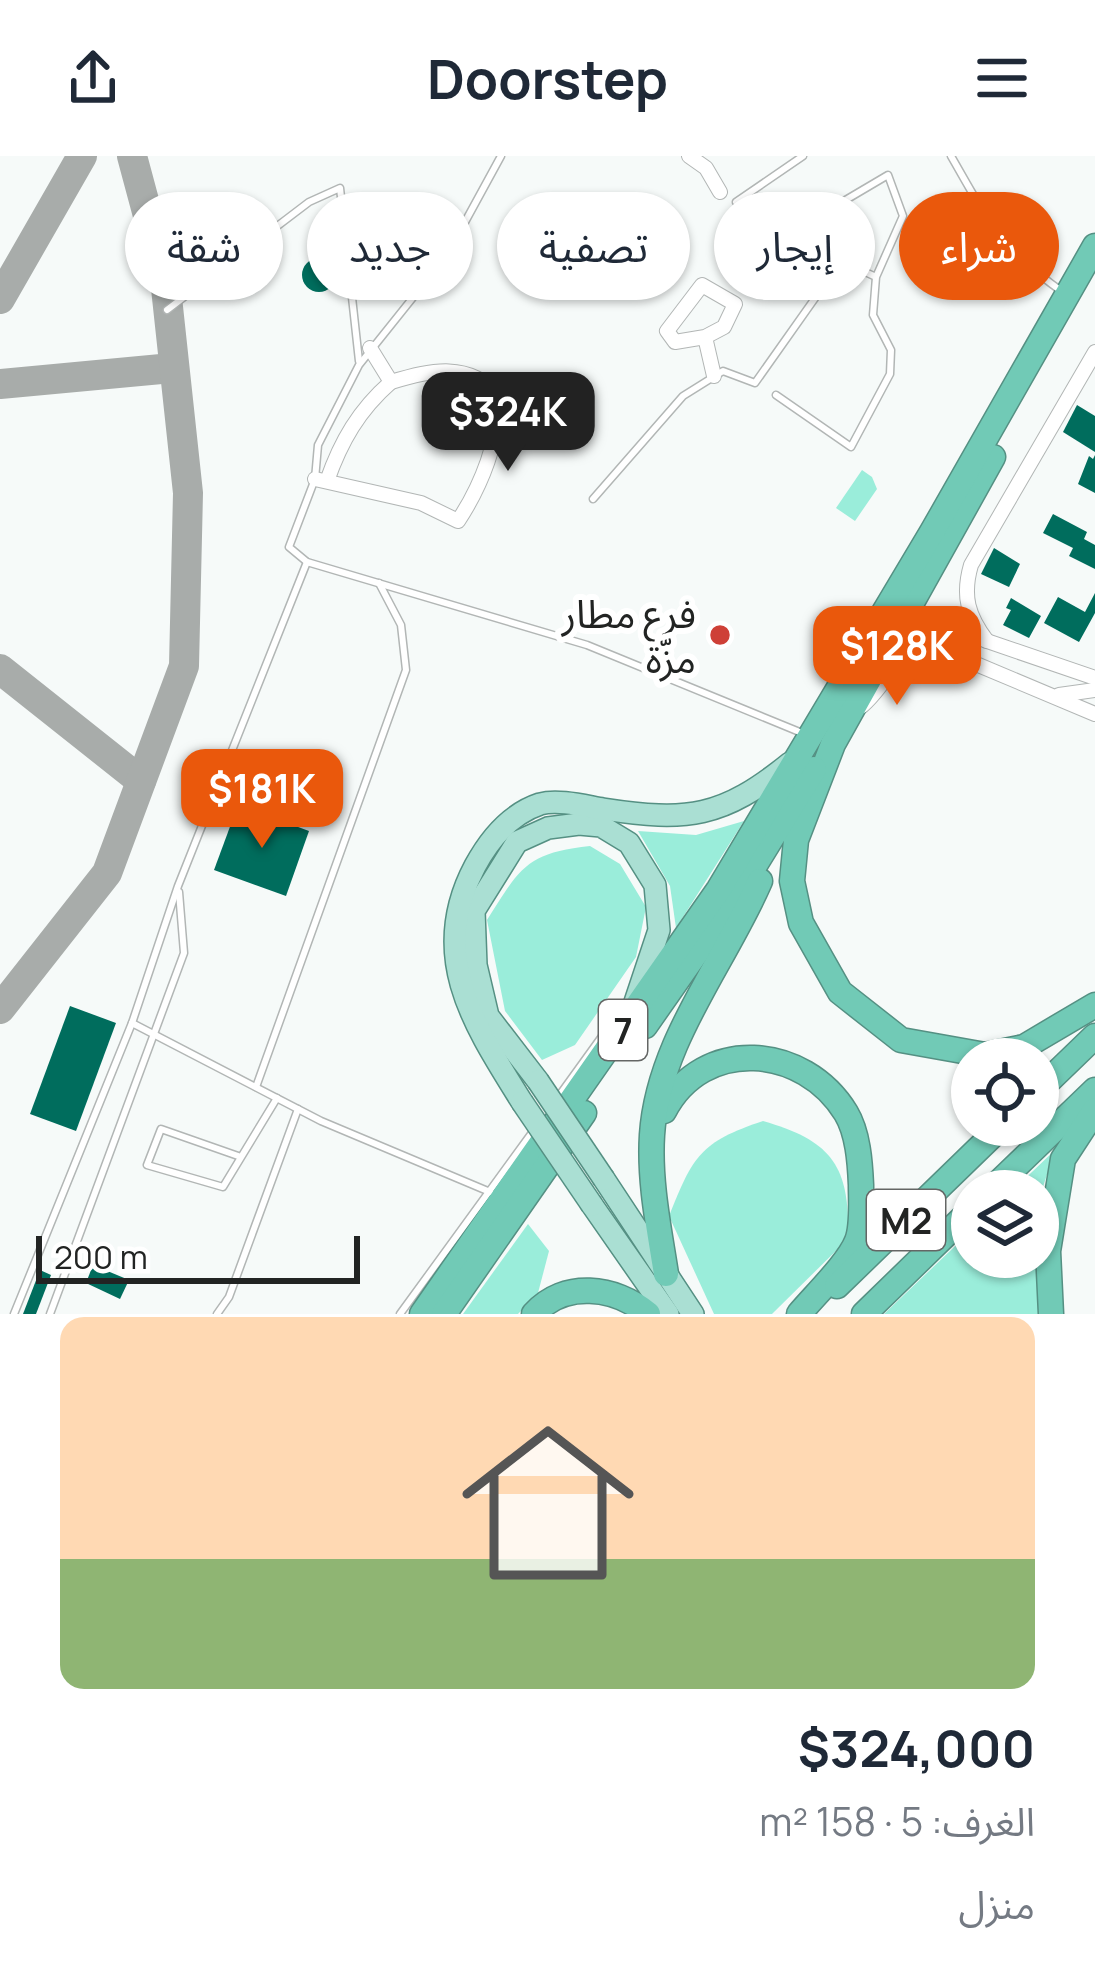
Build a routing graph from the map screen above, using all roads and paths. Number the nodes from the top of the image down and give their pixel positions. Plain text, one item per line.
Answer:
1 (500, 156) edge
2 (689, 156) edge
3 (803, 156) edge
4 (951, 156) edge
5 (720, 192) dead end
6 (1095, 246) edge
7 (876, 277) junction
8 (1095, 278) edge
9 (1067, 295) junction
10 (167, 310) dead end
11 (705, 337) junction
12 (370, 348) junction
13 (1095, 352) edge
14 (359, 365) junction
15 (715, 376) junction
16 (391, 382) junction
17 (776, 395) dead end
18 (321, 480) junction
19 (592, 499) dead end
20 (307, 562) junction
21 (379, 583) junction
22 (908, 608) junction
23 (893, 636) junction
24 (987, 641) junction
25 (922, 651) junction
26 (1095, 678) edge
27 (1047, 694) junction
28 (1093, 703) edge
29 (848, 716) junction
30 (821, 740) junction
31 (795, 759) junction
32 (799, 789) junction
33 (178, 886) junction
34 (1095, 1005) edge
35 (624, 1012) junction
36 (132, 1023) junction
37 (155, 1035) junction
38 (1095, 1036) edge
39 (1059, 1071) edge
40 (256, 1087) junction
41 (1095, 1090) edge
42 (277, 1098) junction
43 (298, 1109) junction
44 (1095, 1110) edge
45 (652, 1135) junction
46 (982, 1146) edge
47 (241, 1157) junction
48 (1012, 1170) edge
49 (490, 1192) junction
50 (951, 1229) edge
51 (666, 1274) junction
52 (14, 1314) edge
53 (50, 1314) edge
54 (217, 1314) edge
55 (400, 1314) edge
56 (422, 1314) edge
57 (444, 1314) edge
58 (534, 1314) edge
59 (648, 1314) edge
60 (668, 1314) edge
61 (693, 1314) edge
62 (800, 1314) edge
63 (809, 1314) edge
64 (863, 1314) edge
65 (1052, 1314) edge

1 - 12 lane
2 - 5 street
3 - 15 lane
4 - 9 lane
6 - 9 highway, 7
7 - 7 lane
7 - 17 lane
8 - 22 highway, 7
9 - 30 highway, 7
10 - 14 lane
11 - 11 street
11 - 15 street
12 - 14 lane
12 - 16 street
13 - 24 street
14 - 18 lane
15 - 19 lane
16 - 18 street
16 - 18 street
18 - 20 lane
20 - 21 lane
20 - 33 lane
21 - 30 lane
21 - 40 lane
22 - 23 highway, 7
22 - 24 street
23 - 25 street
23 - 29 highway, 7
24 - 26 street
25 - 27 street
25 - 29 street
27 - 28 street
27 - 28 street
29 - 30 highway, 7
30 - 31 highway, 7
30 - 32 highway, 7
30 - 34 highway
31 - 35 highway, 7
31 - 60 main road, bridge
32 - 45 highway
32 - 57 highway, 7
33 - 36 lane
33 - 37 lane
35 - 49 lane
35 - 51 main road, bridge
35 - 56 highway, 7
36 - 37 lane
36 - 52 lane
37 - 40 lane
37 - 53 lane
38 - 39 highway
40 - 42 lane
41 - 48 highway, M2
42 - 43 lane
42 - 47 lane
43 - 49 lane
43 - 54 lane
44 - 65 highway
45 - 51 highway
45 - 62 highway
46 - 63 highway, M2
47 - 47 lane
49 - 55 lane
50 - 64 highway, M2
51 - 61 main road
58 - 59 highway

